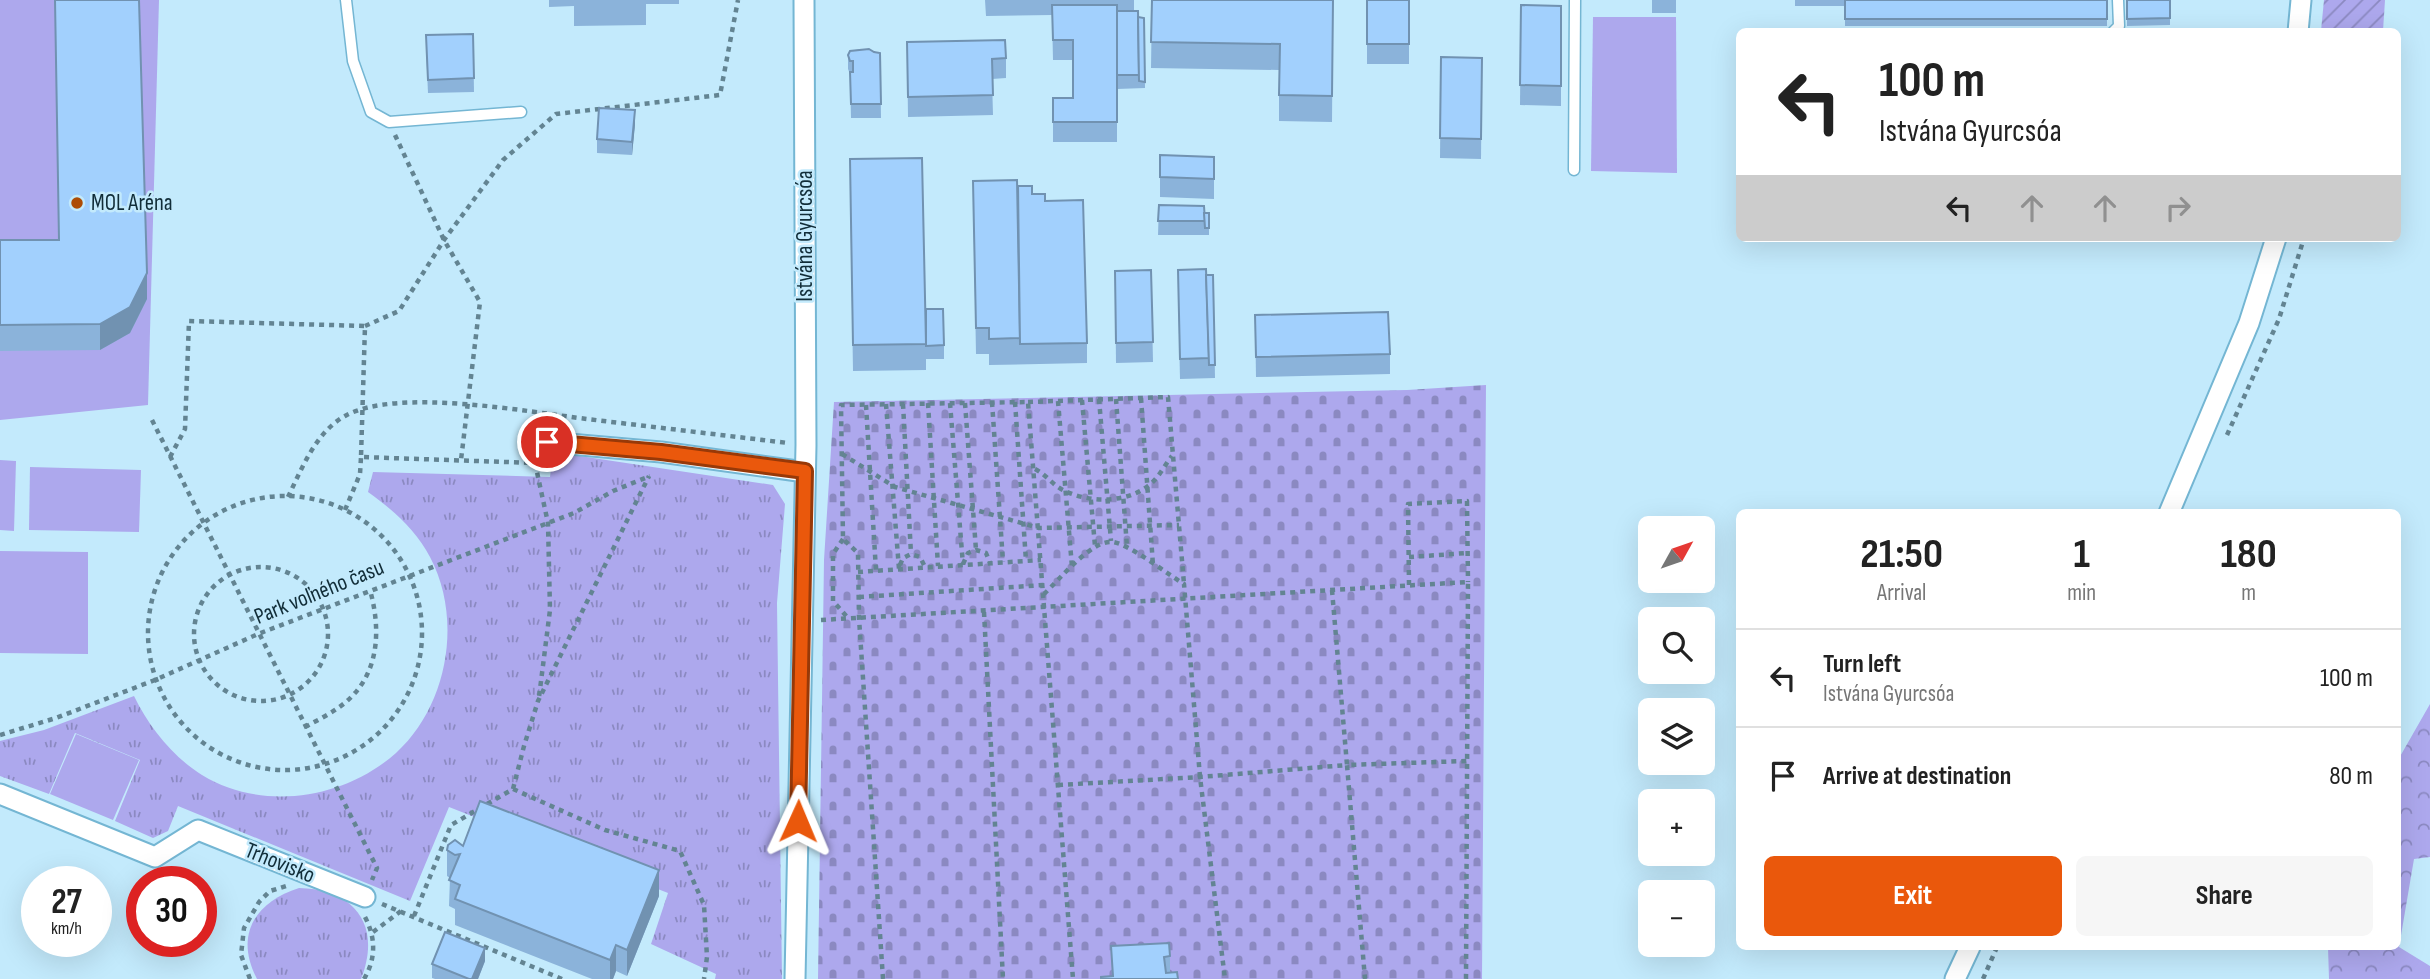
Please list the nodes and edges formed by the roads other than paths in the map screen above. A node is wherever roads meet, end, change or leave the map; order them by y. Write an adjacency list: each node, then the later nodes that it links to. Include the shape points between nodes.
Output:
1 (346, 0): 8 (lane, via 353,61 371,112 389,122)
2 (804, 0): 12 (street, Istvána Gyurcsóa)
3 (1576, 0): 9 (lane)
4 (2118, 0): 6 (lane)
5 (2301, 0): 7 (street)
6 (2117, 28)
7 (2298, 28)
8 (521, 111)
9 (1574, 170)
10 (2275, 242): 13 (street, via 2249,323)
11 (547, 442): 12 (street)
12 (805, 471): 17 (street, Istvána Gyurcsóa)
13 (2171, 509)
14 (0, 794): 15 (street, Trhovisko, via 155,857 198,830)
15 (365, 897)
16 (1969, 950): 18 (street)
17 (795, 979)
18 (1955, 979)

